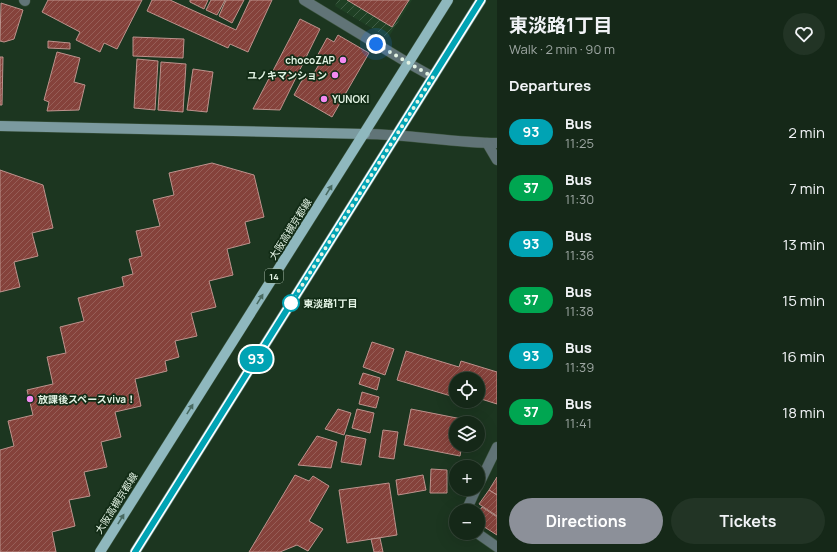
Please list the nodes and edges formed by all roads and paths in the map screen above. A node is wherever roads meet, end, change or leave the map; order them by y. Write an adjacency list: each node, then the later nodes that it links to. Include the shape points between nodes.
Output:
1 (304, 0): 4 (street)
2 (448, 0): 4 (main road, 大阪高槻京都線 / 14)
3 (481, 0): 5 (main road)
4 (408, 63): 5 (street); 7 (main road, 大阪高槻京都線 / 14)
5 (433, 77): 8 (main road)
6 (0, 126): 7 (street)
7 (365, 134): 8 (street); 15 (main road, 大阪高槻京都線 / 14, one-way to 7)
8 (397, 134): 9 (street, via 447,141); 16 (main road)
9 (492, 143): 10 (street)
10 (497, 160)
11 (497, 447): 12 (street)
12 (485, 472)
13 (485, 539): 14 (street)
14 (497, 547)
15 (100, 552)
16 (135, 552)

